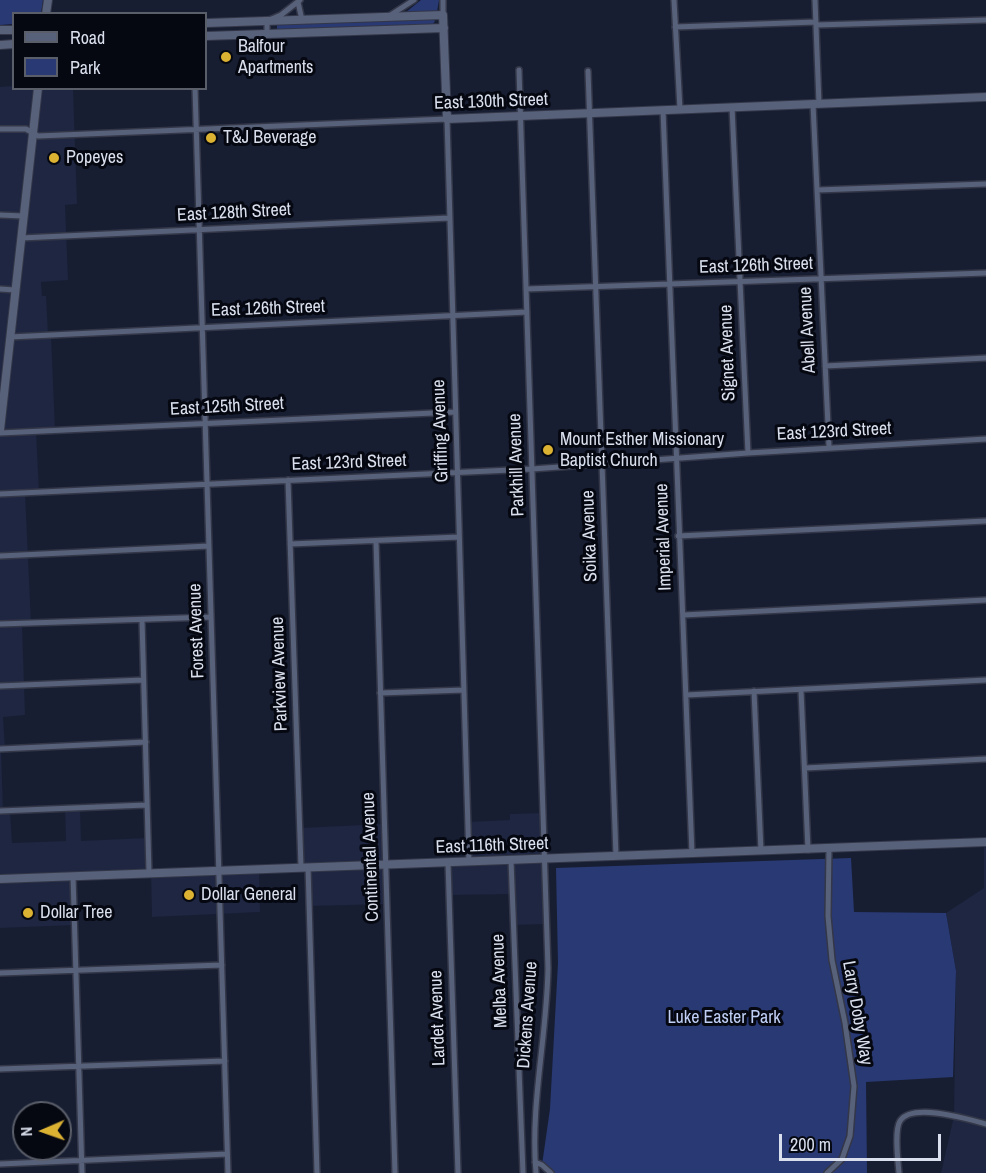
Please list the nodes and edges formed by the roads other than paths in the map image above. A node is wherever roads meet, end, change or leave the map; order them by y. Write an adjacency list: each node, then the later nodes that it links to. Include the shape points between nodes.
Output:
1 (414, 0): 7 (street)
2 (443, 0): 6 (street, Griffing Avenue)
3 (674, 0): 13 (street)
4 (815, 0): 12 (street, Abell Avenue)
5 (299, 1): 8 (street); 10 (street)
6 (443, 15): 7 (street); 14 (street, Griffing Avenue)
7 (387, 17): 8 (street)
8 (303, 20): 10 (street)
9 (986, 20): 12 (street)
10 (267, 21): 11 (street); 15 (street)
11 (207, 23)
12 (816, 24): 13 (street); 22 (street, Abell Avenue)
13 (675, 27): 25 (street)
14 (444, 28): 15 (street); 28 (street, Griffing Avenue)
15 (267, 34): 16 (street)
16 (207, 36)
17 (519, 70): 27 (street, Parkhill Avenue)
18 (588, 71): 26 (street, Soika Avenue)
19 (38, 90): 31 (street)
20 (195, 90): 30 (street, Forest Avenue)
21 (986, 97): 22 (street, East 130th Street)
22 (816, 104): 23 (street, East 130th Street); 33 (street, Abell Avenue)
23 (732, 107): 25 (street, East 130th Street); 41 (street, Signet Avenue)
24 (663, 110): 25 (street, East 130th Street); 26 (street, East 130th Street); 42 (street, Imperial Avenue)
25 (680, 110)
26 (590, 113): 27 (street, East 130th Street); 43 (street, Soika Avenue)
27 (521, 116): 28 (street, East 130th Street); 45 (street, Parkhill Avenue)
28 (447, 119): 30 (street, East 130th Street); 36 (street, Griffing Avenue)
29 (0, 129): 31 (street, East 130th Street, via 26,129)
30 (196, 129): 31 (street, East 130th Street); 37 (street, Forest Avenue)
31 (33, 134): 35 (street)
32 (986, 184): 33 (street)
33 (817, 190): 40 (street, Abell Avenue)
34 (0, 215): 35 (street)
35 (23, 216): 38 (street)
36 (449, 218): 37 (street, East 128th Street); 48 (street, Griffing Avenue)
37 (200, 230): 38 (street, East 128th Street); 49 (street, Forest Avenue)
38 (21, 237): 46 (street)
39 (986, 273): 40 (street, East 126th Street)
40 (820, 279): 41 (street, East 126th Street); 52 (street, Abell Avenue)
41 (740, 282): 42 (street, East 126th Street); 59 (street, Signet Avenue)
42 (668, 285): 43 (street, East 126th Street); 60 (street, Imperial Avenue)
43 (596, 286): 45 (street, East 126th Street); 61 (street, Soika Avenue)
44 (0, 289): 46 (street)
45 (526, 289): 47 (street, Parkhill Avenue)
46 (15, 290): 50 (street)
47 (527, 312): 48 (street, East 126th Street); 62 (street, Parkhill Avenue)
48 (452, 316): 49 (street, East 126th Street); 54 (street, Griffing Avenue)
49 (203, 327): 50 (street, East 126th Street); 55 (street, Forest Avenue)
50 (9, 337): 53 (street)
51 (986, 358): 52 (street)
52 (825, 366): 58 (street, Abell Avenue)
53 (1, 410): 56 (street)
54 (455, 412): 55 (street, East 125th Street); 63 (street, Griffing Avenue)
55 (205, 422): 56 (street, East 125th Street); 65 (street, Forest Avenue)
56 (0, 432)
57 (986, 439): 58 (street, East 123rd Street)
58 (829, 447): 59 (street, East 123rd Street)
59 (748, 453): 60 (street, East 123rd Street)
60 (676, 458): 61 (street, East 123rd Street); 68 (street, Imperial Avenue)
61 (602, 463): 62 (street, East 123rd Street); 98 (street, Soika Avenue)
62 (532, 469): 63 (street, East 123rd Street); 99 (street, Parkhill Avenue)
63 (457, 473): 64 (street, East 123rd Street); 69 (street, Griffing Avenue)
64 (288, 480): 65 (street, East 123rd Street); 71 (street, Parkview Avenue)
65 (207, 485): 66 (street, East 123rd Street); 72 (street, Forest Avenue)
66 (0, 494)
67 (986, 520): 68 (street)
68 (678, 536): 75 (street, Imperial Avenue)
69 (459, 537): 70 (street); 82 (street, Griffing Avenue)
70 (375, 541): 71 (street); 85 (street, Continental Avenue)
71 (290, 544): 104 (street, Parkview Avenue)
72 (209, 546): 73 (street); 76 (street, Forest Avenue)
73 (0, 556)
74 (986, 600): 75 (street)
75 (683, 615): 86 (street, Imperial Avenue)
76 (211, 617): 77 (street); 105 (street, Forest Avenue)
77 (142, 620): 78 (street); 79 (street)
78 (0, 624)
79 (143, 680): 81 (street); 87 (street)
80 (986, 680): 83 (street)
81 (0, 686)
82 (464, 690): 85 (street); 102 (street, Griffing Avenue)
83 (801, 690): 84 (street); 90 (street)
84 (754, 691): 86 (street); 96 (street)
85 (380, 693): 103 (street, Continental Avenue)
86 (686, 696): 97 (street, Imperial Avenue)
87 (146, 742): 88 (street); 91 (street)
88 (0, 749)
89 (986, 759): 90 (street)
90 (805, 768): 95 (street)
91 (146, 805): 92 (street); 106 (street)
92 (0, 811)
93 (986, 842): 94 (street, East 116th Street)
94 (829, 849): 95 (street, East 116th Street); 128 (street, Larry Doby Way, via 832,960 854,1086 848,1143 842,1159)
95 (808, 850): 96 (street, East 116th Street)
96 (761, 851): 97 (street, East 116th Street)
97 (692, 854): 98 (street, East 116th Street)
98 (616, 856): 99 (street, East 116th Street)
99 (543, 859): 100 (street, East 116th Street); 118 (street, Dickens Avenue, via 548,995 535,1106)
100 (511, 860): 102 (street, East 116th Street); 125 (street, Melba Avenue)
101 (448, 862): 102 (street, East 116th Street); 103 (street, East 116th Street); 124 (street, Lardet Avenue)
102 (469, 862)
103 (386, 864): 104 (street, East 116th Street); 123 (street, Continental Avenue)
104 (304, 867): 105 (street, East 116th Street); 122 (street, Parkview Avenue)
105 (219, 870): 106 (street, East 116th Street); 109 (street, Forest Avenue)
106 (148, 872): 107 (street, East 116th Street)
107 (73, 876): 108 (street, East 116th Street); 110 (street)
108 (0, 879)
109 (222, 965): 110 (street); 112 (street, Forest Avenue)
110 (76, 970): 111 (street); 113 (street)
111 (0, 973)
112 (225, 1060): 113 (street); 116 (street, Forest Avenue)
113 (79, 1066): 114 (street); 117 (street)
114 (0, 1069)
115 (986, 1124): 129 (street, via 946,1114 908,1115 899,1122 897,1130)
116 (227, 1154): 117 (street); 121 (street, Forest Avenue)
117 (82, 1160): 119 (street); 120 (street)
118 (535, 1162): 126 (street, Dickens Avenue); 127 (street)
119 (0, 1164)
120 (82, 1173)
121 (228, 1173)
122 (317, 1173)
123 (395, 1173)
124 (458, 1173)
125 (523, 1173)
126 (536, 1173)
127 (551, 1173)
128 (827, 1173)
129 (899, 1173)

